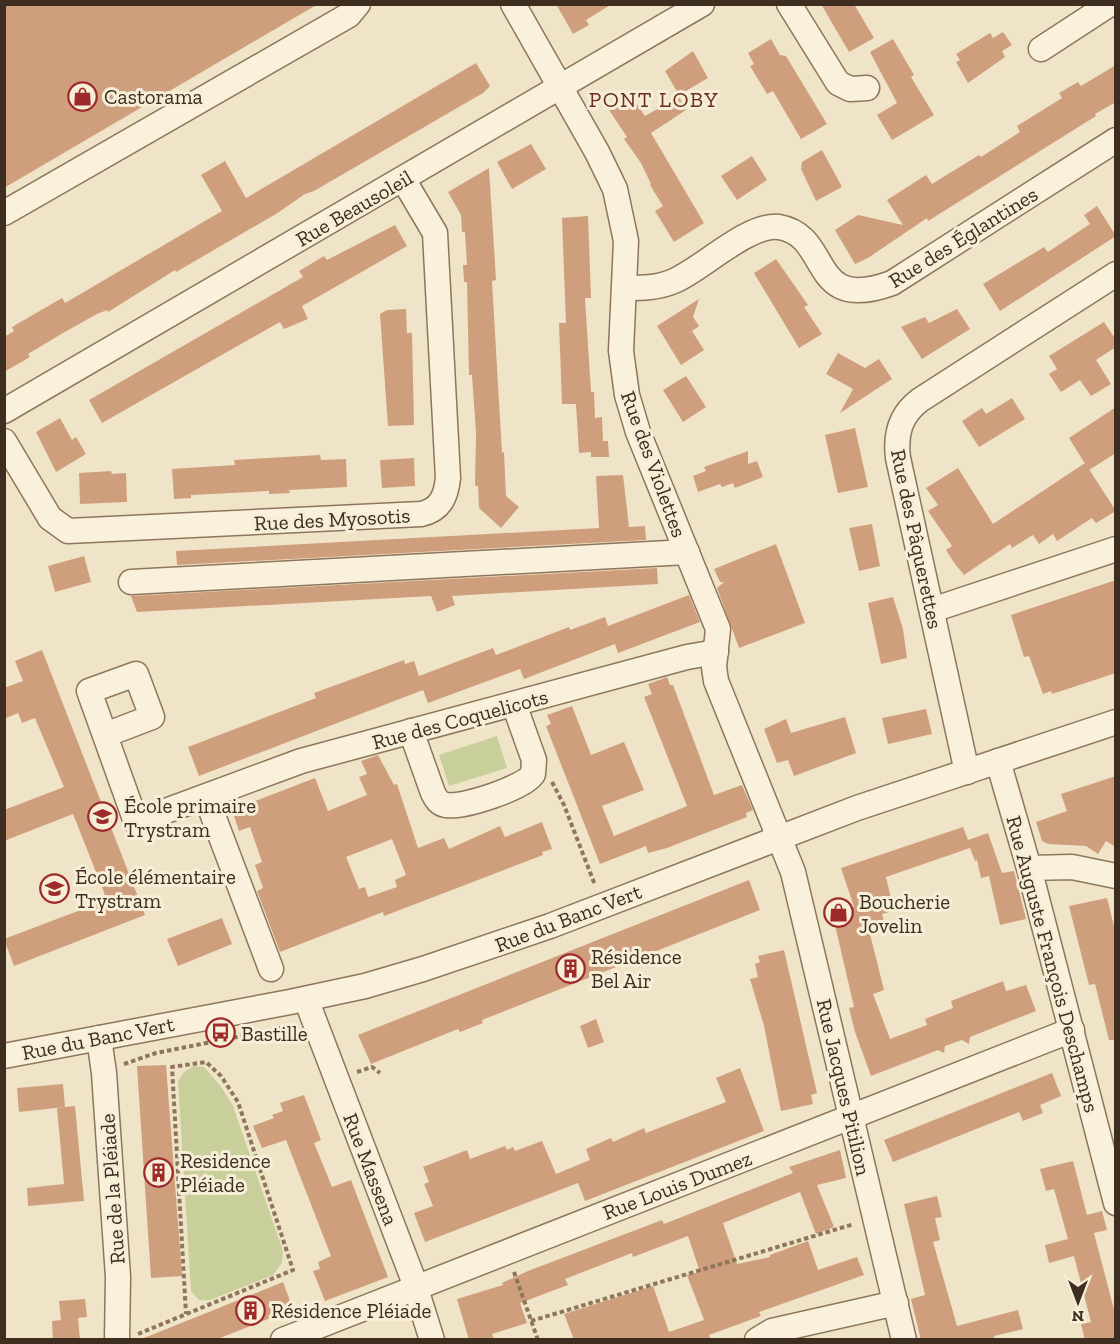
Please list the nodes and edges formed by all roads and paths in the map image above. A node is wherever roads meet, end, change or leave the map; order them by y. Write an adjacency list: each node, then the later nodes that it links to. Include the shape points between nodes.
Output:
1 (358, 4): 11 (street, via 349,15)
2 (513, 4): 7 (street, Rue des Violettes)
3 (702, 4): 7 (street, Rue Beausoleil)
4 (789, 4): 8 (street, via 838,83 849,89)
5 (1110, 4): 6 (street)
6 (1041, 49)
7 (560, 87): 10 (street, Rue Beausoleil); 13 (street, Rue des Violettes, via 605,167 619,201 625,234)
8 (867, 88)
9 (1116, 140): 13 (street, Rue des Églantines, via 880,288 854,291 838,285 825,274 800,236 773,227 756,231 674,281)
10 (403, 179): 14 (street, Rue Beausoleil); 15 (street, Rue des Myosotis, via 436,236 448,478 445,495 433,510 421,514 68,531 50,518)
11 (4, 213)
12 (1116, 274): 19 (street, Rue des Pâquerettes, via 920,400 906,414 897,434 898,458)
13 (625, 288): 17 (street, Rue des Violettes, via 621,351 627,395)
14 (4, 411)
15 (4, 441)
16 (1116, 549): 19 (street)
17 (687, 552): 18 (street); 20 (street, Rue des Violettes, via 718,630)
18 (131, 582)
19 (932, 610): 27 (street, Rue des Pâquerettes)
20 (716, 652): 21 (street, Rue des Coquelicots); 29 (street, Rue des Violettes, via 714,667 719,689)
21 (514, 704): 23 (street, Rue des Coquelicots); 26 (street)
22 (1116, 722): 25 (street, Rue du Banc Vert)
23 (411, 731): 26 (street, via 433,794 442,804 465,803 518,787); 28 (street, Rue des Coquelicots, via 289,765)
24 (105, 735): 28 (street, Rue des Coquelicots, via 136,822)
25 (998, 761): 27 (street, Rue du Banc Vert); 30 (street, Rue Auguste François Deschamps)
26 (534, 770): 32 (path, via 542,772 559,792)
27 (967, 772): 29 (street, Rue du Banc Vert)
28 (206, 796): 33 (street)
29 (779, 836): 32 (street, Rue du Banc Vert); 40 (street, Rue Jacques Pitilion, via 793,872)
30 (1029, 868): 31 (street, via 1072,867); 35 (street, Rue Auguste François Deschamps)
31 (1116, 876)
32 (598, 891): 34 (street, Rue du Banc Vert, via 442,963)
33 (271, 969)
34 (306, 999): 36 (street, Rue du Banc Vert); 44 (street, Rue Massena)
35 (1072, 1030): 40 (street, Rue Louis Dumez); 41 (street, Rue Auguste François Deschamps)
36 (99, 1038): 37 (street, Rue du Banc Vert); 48 (street, Rue de la Pléiade)
37 (4, 1056)
38 (380, 1073): 39 (path, via 372,1067)
39 (351, 1074)
40 (851, 1117): 42 (street, Rue Jacques Pitilion); 43 (street, Rue Louis Dumez)
41 (1116, 1203)
42 (875, 1217): 45 (street, Rue Jacques Pitilion); 47 (path)
43 (507, 1252): 44 (street, Rue Louis Dumez); 47 (path)
44 (416, 1287): 49 (street, Rue Louis Dumez); 50 (street, Rue Massena)
45 (896, 1304): 52 (street, via 772,1331); 53 (street, Rue Jacques Pitilion)
46 (186, 1314): 46 (path, via 293,1270 238,1102 206,1062 172,1067); 48 (path)
47 (531, 1321): 51 (path)
48 (125, 1337)
49 (283, 1340)
50 (432, 1340)
51 (538, 1340)
52 (757, 1340)
53 (904, 1340)

